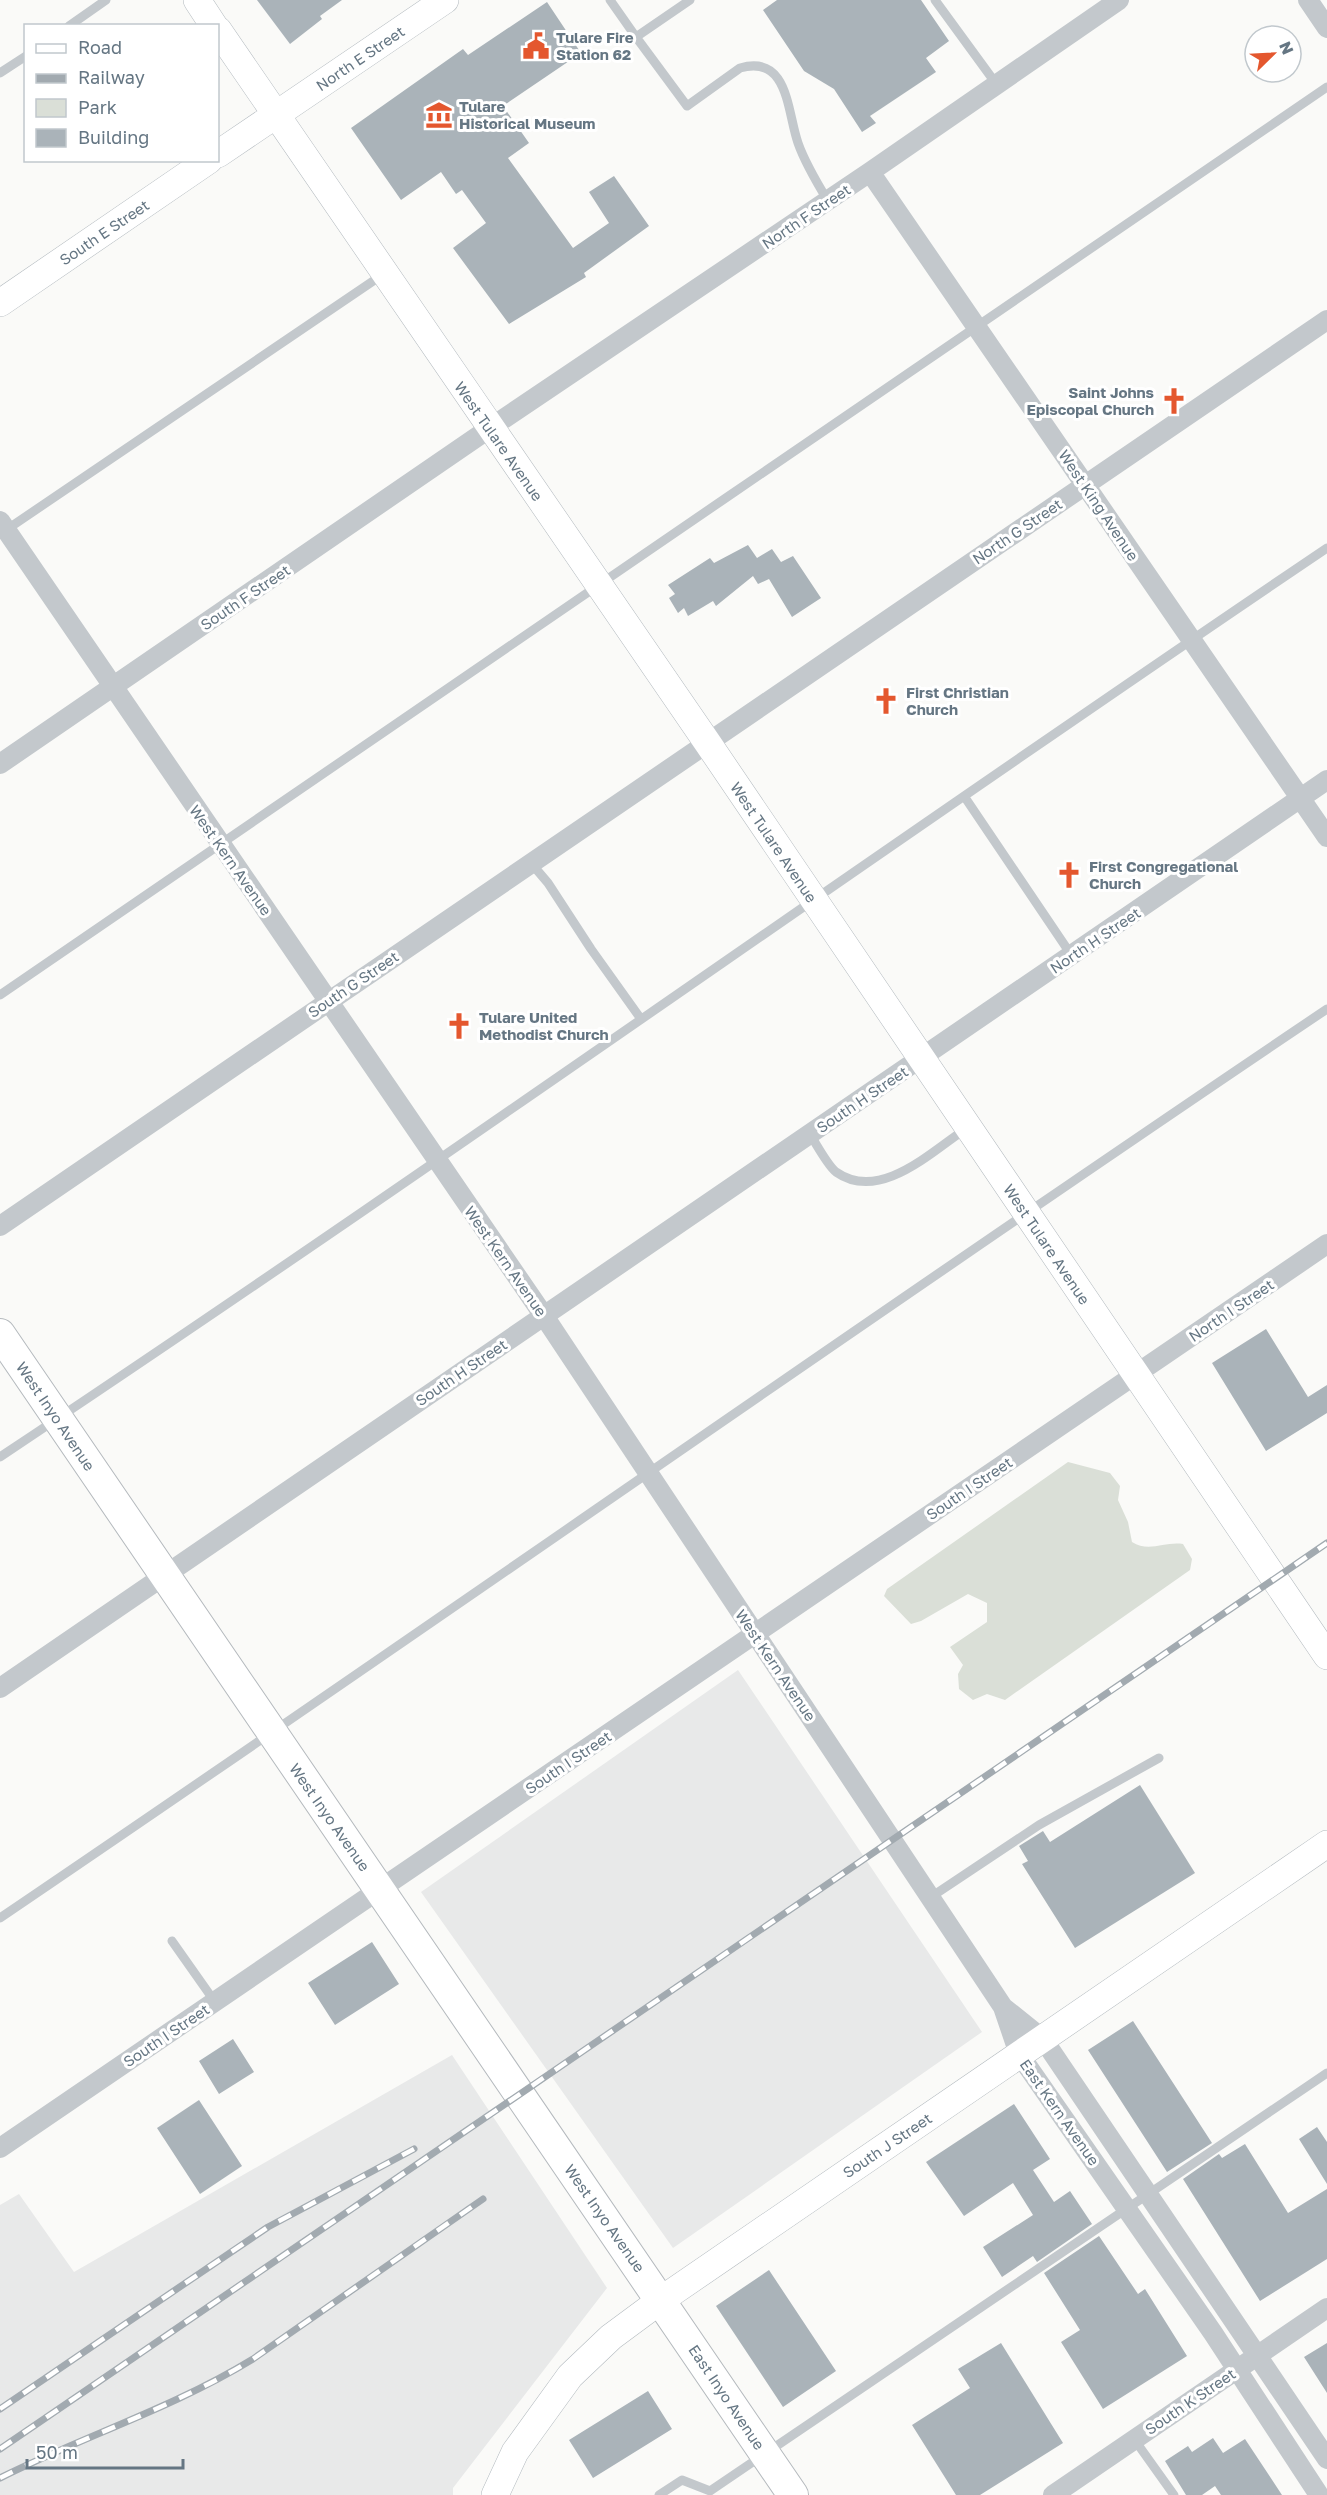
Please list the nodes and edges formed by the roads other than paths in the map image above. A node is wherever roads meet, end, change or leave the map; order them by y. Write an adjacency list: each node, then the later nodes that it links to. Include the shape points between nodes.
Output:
1 (106, 0): 9 (lane)
2 (197, 0): 10 (main road)
3 (445, 0): 18 (main road, North E Street)
4 (610, 0): 13 (lane)
5 (690, 0): 13 (lane)
6 (935, 0): 16 (lane)
7 (1119, 0): 16 (street, North F Street)
8 (1308, 0): 11 (street)
9 (72, 24)
10 (213, 24)
11 (1327, 28)
12 (219, 31): 18 (main road, West Tulare Avenue)
13 (636, 37): 22 (lane, via 687,106 740,68 762,66 771,71 783,86 798,143)
14 (24, 57): 15 (lane)
15 (0, 73)
16 (997, 85): 21 (street, North F Street)
17 (1327, 87): 26 (lane)
18 (276, 115): 19 (main road); 23 (main road, West Tulare Avenue)
19 (219, 153)
20 (206, 162): 24 (main road, South E Street)
21 (870, 172): 22 (street, North F Street); 26 (street, West King Avenue)
22 (828, 201): 27 (street, North F Street)
23 (384, 274): 27 (main road, West Tulare Avenue); 29 (lane)
24 (0, 303)
25 (1327, 320): 28 (street, North G Street)
26 (977, 328): 28 (street, West King Avenue); 31 (lane)
27 (490, 428): 31 (main road, West Tulare Avenue); 33 (street, South F Street)
28 (1085, 485): 32 (street, West King Avenue); 34 (street, North G Street)
29 (2, 528): 33 (street, West Kern Avenue)
30 (1327, 548): 32 (lane)
31 (597, 584): 34 (main road, West Tulare Avenue); 40 (lane)
32 (1191, 640): 37 (lane); 38 (street, West King Avenue)
33 (113, 687): 35 (street, South F Street); 40 (street, West Kern Avenue)
34 (706, 742): 41 (street, South G Street); 42 (main road, West Tulare Avenue)
35 (0, 764)
36 (1327, 780): 38 (street, North H Street)
37 (964, 796): 42 (lane); 43 (lane)
38 (1300, 798): 39 (street, West King Avenue); 43 (street, North H Street)
39 (1327, 837)
40 (219, 843): 44 (lane); 45 (street, West Kern Avenue)
41 (531, 862): 45 (street, South G Street); 47 (lane)
42 (814, 899): 47 (lane); 48 (main road, West Tulare Avenue)
43 (1072, 956): 48 (street, North H Street)
44 (0, 995)
45 (329, 1001): 51 (street, West Kern Avenue); 53 (street, South G Street)
46 (1327, 1009): 52 (lane)
47 (641, 1019): 51 (lane)
48 (922, 1058): 49 (main road, West Tulare Avenue); 50 (street, South H Street)
49 (968, 1127): 50 (lane, via 898,1175 864,1184 836,1172); 52 (main road, West Tulare Avenue)
50 (810, 1134): 55 (street, South H Street)
51 (436, 1161): 55 (street, West Kern Avenue); 58 (lane)
52 (1025, 1212): 57 (main road, West Tulare Avenue); 60 (lane)
53 (0, 1226)
54 (1327, 1244): 57 (street, North I Street)
55 (544, 1316): 60 (street, West Kern Avenue); 61 (street, South H Street)
56 (0, 1334): 58 (main road, West Inyo Avenue)
57 (1135, 1375): 62 (street, South I Street); 63 (main road, West Tulare Avenue)
58 (58, 1419): 59 (lane); 61 (main road, West Inyo Avenue)
59 (0, 1457)
60 (649, 1473): 62 (street, West Kern Avenue); 65 (lane)
61 (165, 1575): 64 (street, South H Street); 65 (main road, West Inyo Avenue)
62 (756, 1634): 68 (street, South I Street); 69 (street, West Kern Avenue)
63 (1325, 1650)
64 (0, 1688)
65 (272, 1734): 68 (main road, West Inyo Avenue); 70 (lane)
66 (1159, 1758): 69 (lane, via 1039,1825)
67 (1327, 1844): 74 (main road, South J Street)
68 (380, 1889): 72 (street, South I Street); 80 (main road, West Inyo Avenue)
69 (931, 1897): 73 (street, West Kern Avenue)
70 (0, 1918)
71 (171, 1941): 72 (lane)
72 (215, 2002): 77 (street, South I Street)
73 (1003, 2007): 74 (street, East Kern Avenue); 75 (street, East Kern Avenue)
74 (1043, 2039): 75 (main road, South J Street); 78 (street, East Kern Avenue)
75 (1019, 2054): 79 (street, East Kern Avenue); 80 (main road, South J Street)
76 (1327, 2073): 78 (lane)
77 (0, 2148)
78 (1148, 2194): 79 (lane); 82 (street, East Kern Avenue)
79 (1126, 2208): 83 (street, East Kern Avenue); 85 (lane)
80 (661, 2300): 85 (main road, East Inyo Avenue); 88 (main road, South J Street, via 611,2337 570,2376 515,2452)
81 (1327, 2308): 82 (street, South K Street)
82 (1257, 2355): 83 (street, South K Street); 86 (street, East Kern Avenue)
83 (1236, 2369): 84 (street, South K Street); 93 (street, East Kern Avenue)
84 (1134, 2439): 91 (street, South K Street); 92 (lane)
85 (766, 2454): 87 (lane); 90 (main road, East Inyo Avenue)
86 (1327, 2459)
87 (710, 2493): 89 (lane, via 682,2480)
88 (495, 2495)
89 (659, 2495)
90 (793, 2495)
91 (1053, 2495)
92 (1174, 2495)
93 (1319, 2495)

